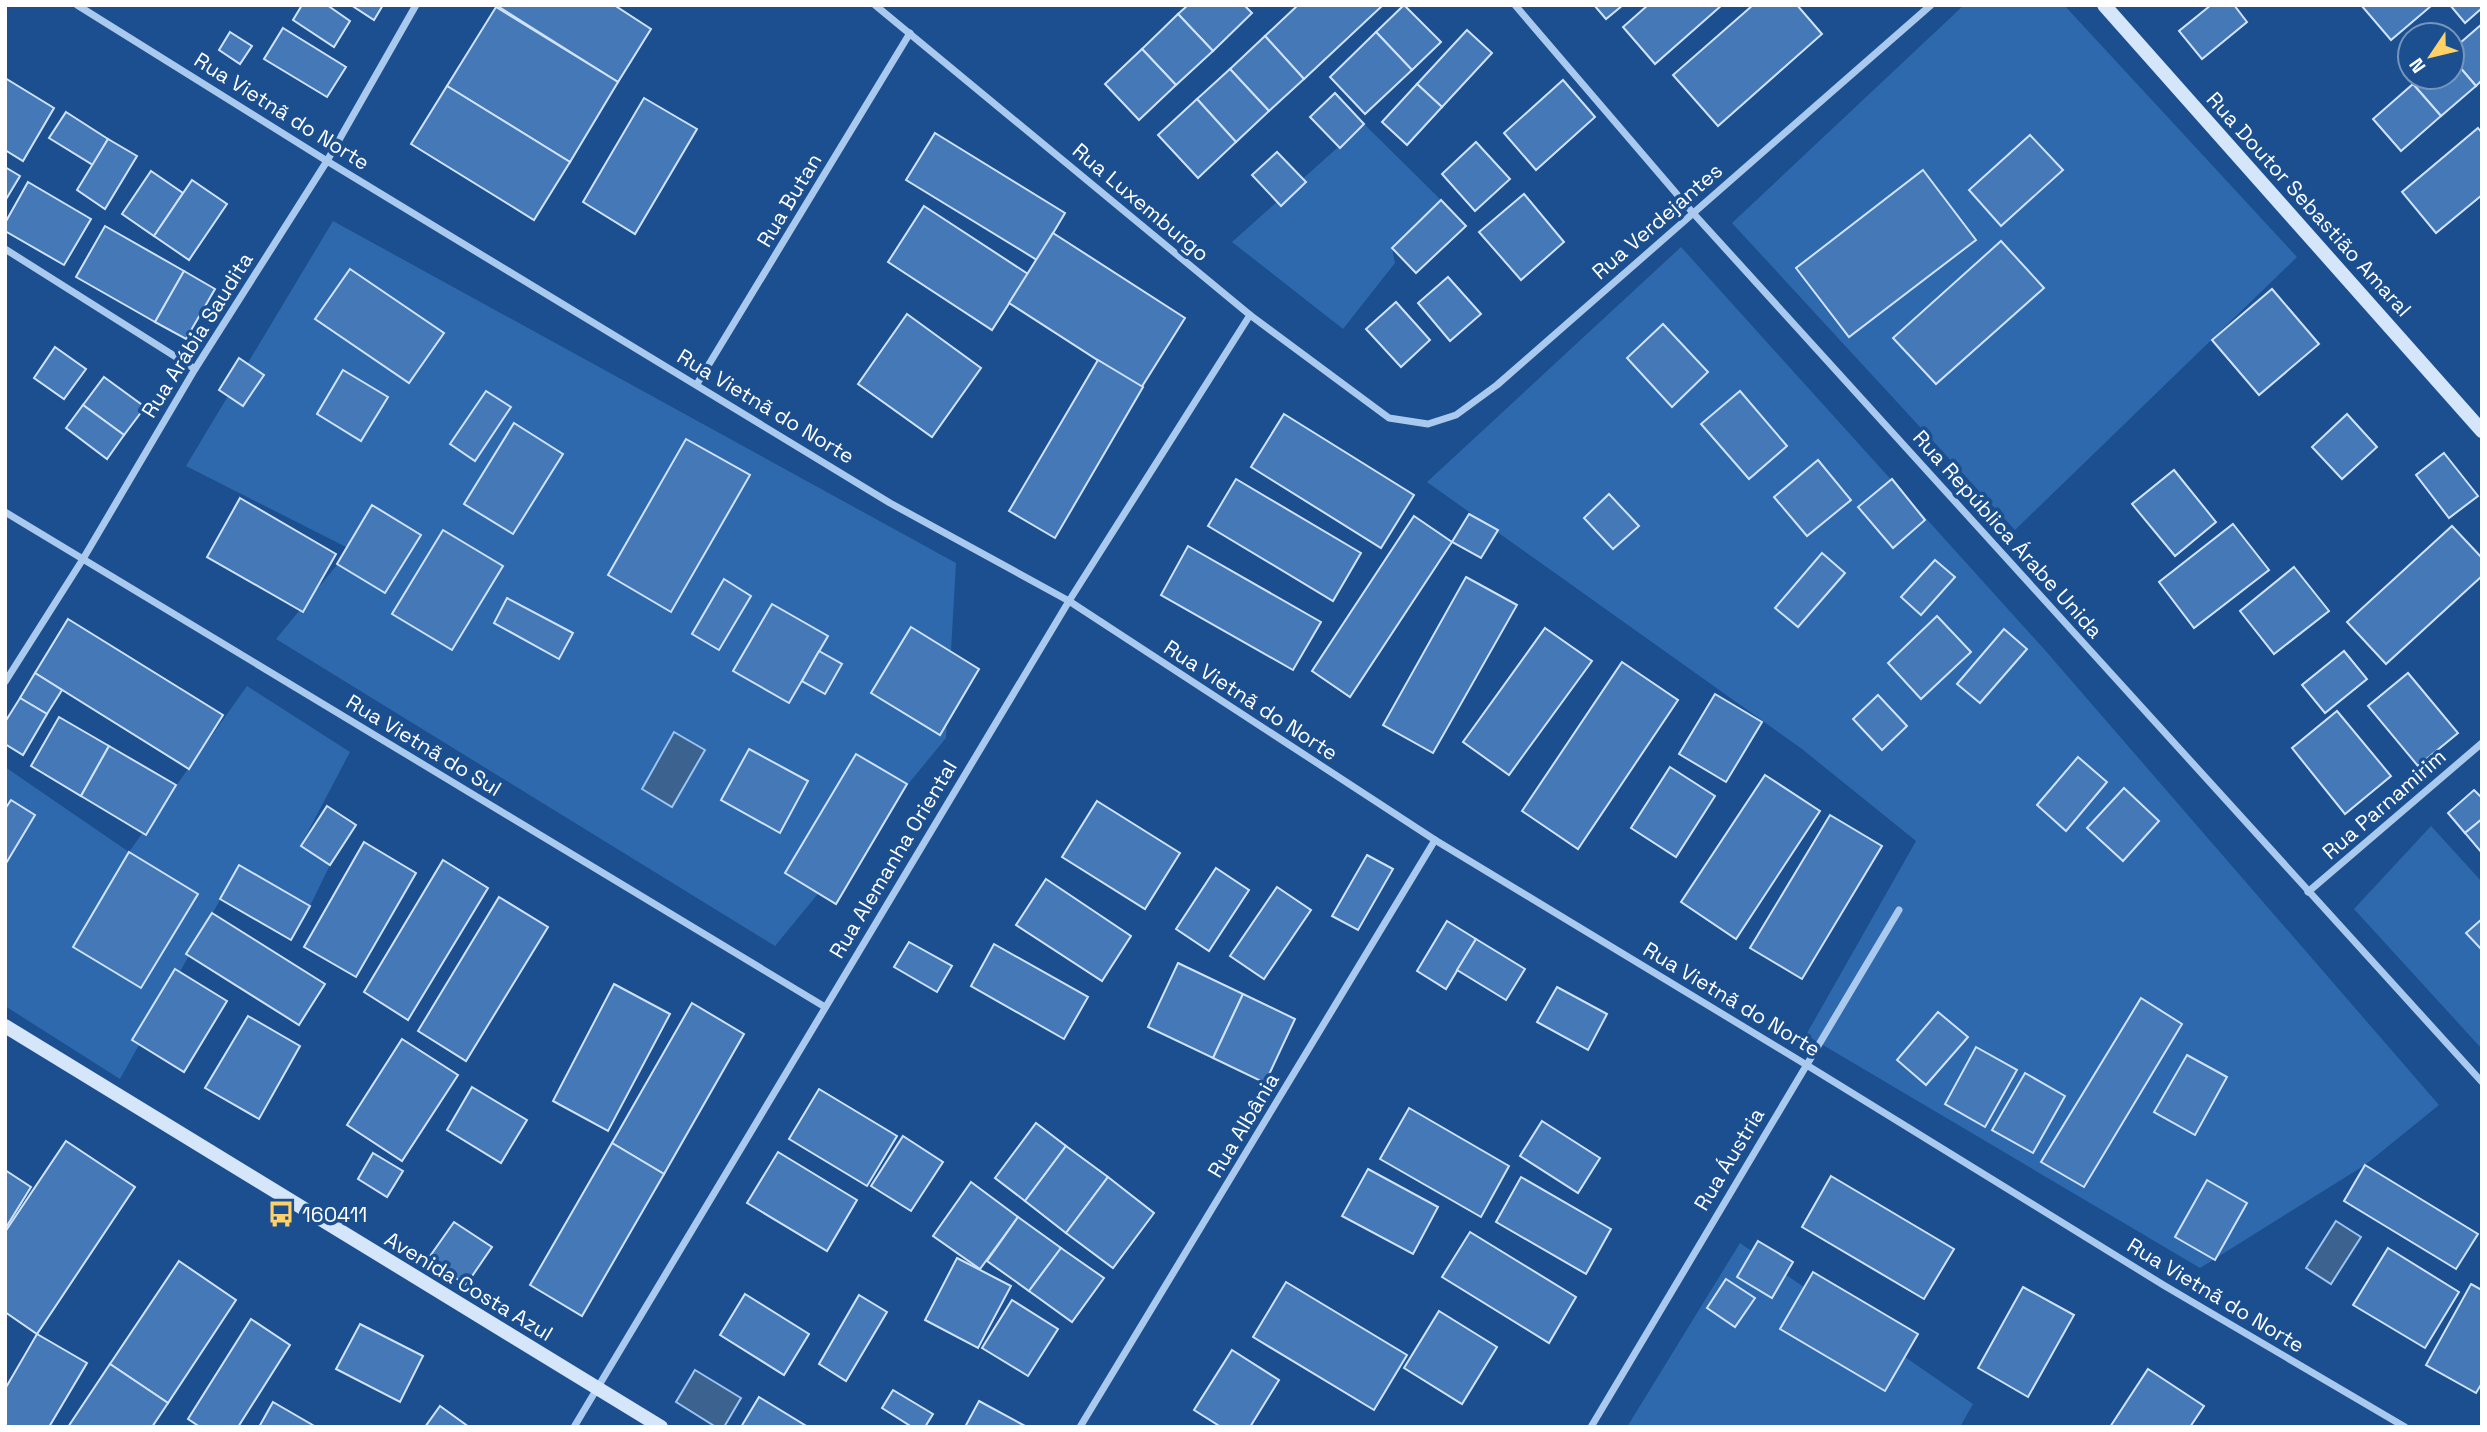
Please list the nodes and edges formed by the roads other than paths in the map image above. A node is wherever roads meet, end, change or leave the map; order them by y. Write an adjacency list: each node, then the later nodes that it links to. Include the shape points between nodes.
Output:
1 (77, 5): 8 (street, Rua Vietnã do Norte)
2 (416, 5): 8 (street, Rua Arábia Saudita)
3 (876, 5): 7 (street, Rua Luxemburgo)
4 (1515, 5): 9 (street, Rua República Árabe Unida)
5 (1931, 5): 9 (street, Rua Verdejantes)
6 (2104, 5): 15 (street, Rua Doutor Sebastião Amaral)
7 (910, 33): 11 (street, Rua Luxemburgo); 13 (street, Rua Butan)
8 (327, 160): 12 (street, Rua Arábia Saudita); 13 (street, Rua Vietnã do Norte)
9 (1693, 213): 14 (street, Rua Verdejantes, via 1497,385 1456,415 1428,424); 22 (street, Rua República Árabe Unida)
10 (5, 249): 12 (street)
11 (1250, 315): 14 (street, Rua Luxemburgo); 18 (street, Rua Alemanha Oriental)
12 (195, 369): 17 (street, Rua Arábia Saudita)
13 (697, 384): 18 (street, Rua Vietnã do Norte, via 890,503)
14 (1389, 418)
15 (2482, 430)
16 (5, 512): 17 (street, Rua Vietnã do Sul)
17 (83, 559): 19 (street, Rua Arábia Saudita); 24 (street, Rua Vietnã do Sul)
18 (1069, 601): 21 (street, Rua Vietnã do Norte); 24 (street, Rua Alemanha Oriental)
19 (5, 682)
20 (2482, 743): 22 (street, Rua Parnamirim)
21 (1435, 840): 26 (street, Rua Vietnã do Norte); 31 (street, Rua Albânia)
22 (2308, 892): 27 (street, Rua República Árabe Unida)
23 (1899, 909): 26 (street, Rua Áustria)
24 (825, 1007): 28 (street, Rua Alemanha Oriental)
25 (5, 1026): 28 (street, Avenida Costa Azul)
26 (1805, 1063): 32 (street, Rua Áustria); 33 (street, Rua Vietnã do Norte, via 2165,1286)
27 (2482, 1082)
28 (598, 1389): 29 (street, Rua Alemanha Oriental); 30 (street, Avenida Costa Azul)
29 (574, 1427)
30 (661, 1427)
31 (1080, 1427)
32 (1591, 1427)
33 (2405, 1427)

